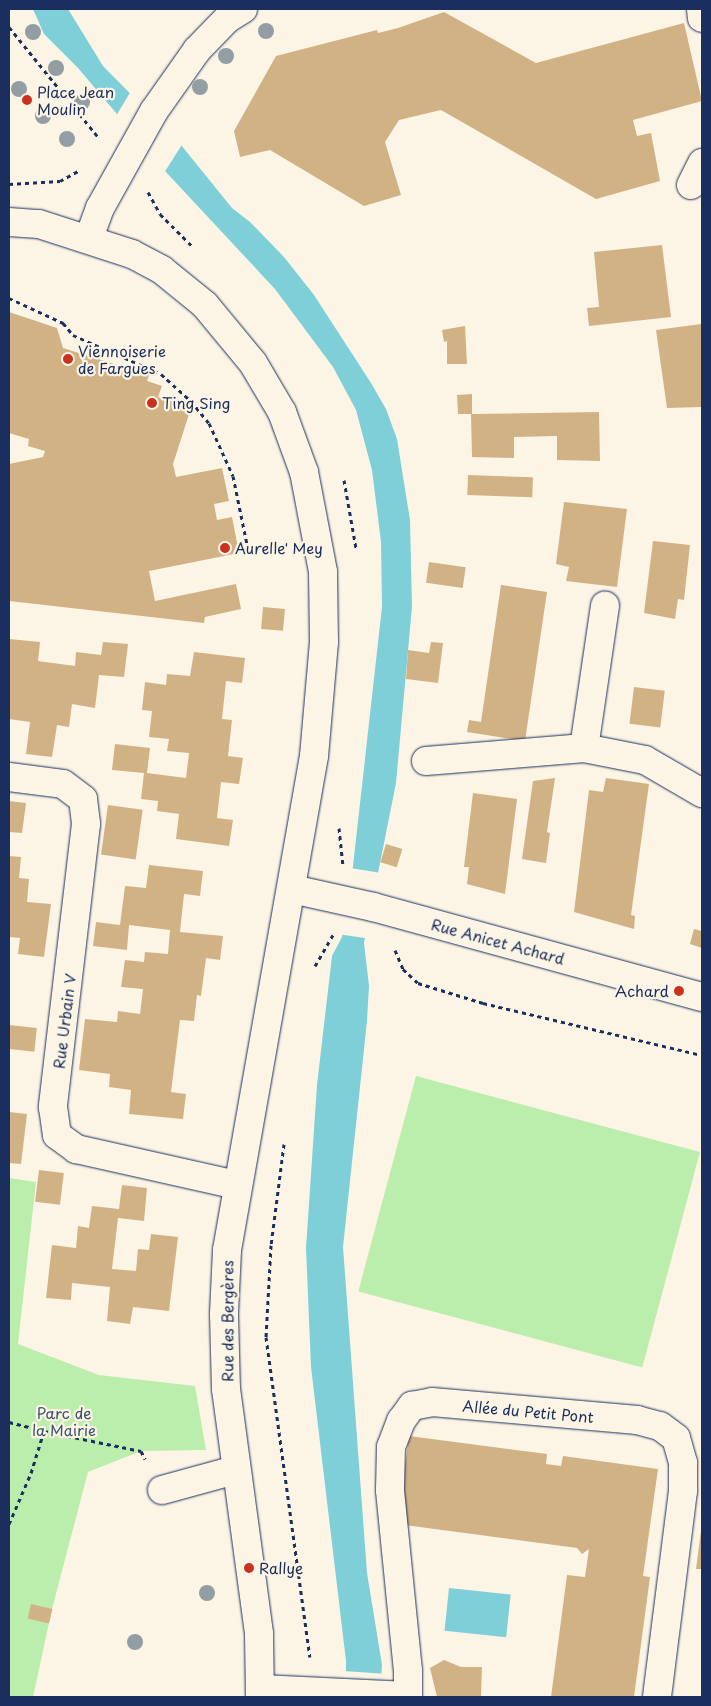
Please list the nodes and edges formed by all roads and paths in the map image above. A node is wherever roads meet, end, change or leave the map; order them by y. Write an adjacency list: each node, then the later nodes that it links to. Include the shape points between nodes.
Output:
1 (243, 9): 7 (street, via 227,19 197,50 154,111 100,208)
2 (701, 9): 3 (street)
3 (702, 18)
4 (83, 168): 5 (path, via 60,181)
5 (9, 184)
6 (9, 222): 7 (street, Rue des Bergères, via 39,224)
7 (89, 238): 15 (street, Rue des Bergères, via 132,254 162,270 206,305 253,363 282,412 304,472 323,572 324,642 314,756)
8 (9, 298): 9 (path, via 63,323 73,335 161,374 191,401 209,423 232,476)
9 (248, 549)
10 (605, 606): 11 (street)
11 (584, 748): 12 (street); 14 (street, via 645,760)
12 (426, 761)
13 (9, 777): 22 (street, Rue Urbain V, via 63,784 83,799 86,824 53,1107 57,1135 76,1149)
14 (702, 793)
15 (292, 889): 19 (street, Rue Anicet Achard, via 344,899); 22 (street, Rue des Bergères)
16 (338, 930): 18 (path, via 316,961)
17 (392, 944): 20 (path, via 403,969 418,983 483,1003)
18 (314, 971)
19 (702, 997)
20 (702, 1056)
21 (285, 1138): 28 (path, via 271,1245 266,1337 310,1660)
22 (237, 1185): 25 (street, Rue des Bergères, via 227,1250 224,1314)
23 (9, 1422): 24 (path)
24 (44, 1431): 26 (path, via 141,1451); 27 (path, via 31,1473)
25 (235, 1470): 26 (street); 29 (street, Rue des Bergères, via 259,1634)
26 (162, 1490)
27 (9, 1524)
28 (310, 1691): 29 (street); 30 (street)
29 (261, 1693)
30 (401, 1696): 31 (street, Allée du Petit Pont, via 408,1671 390,1490 391,1447 401,1421 412,1406 432,1402 637,1420 660,1426 676,1438 683,1463 683,1491)
31 (657, 1697)

